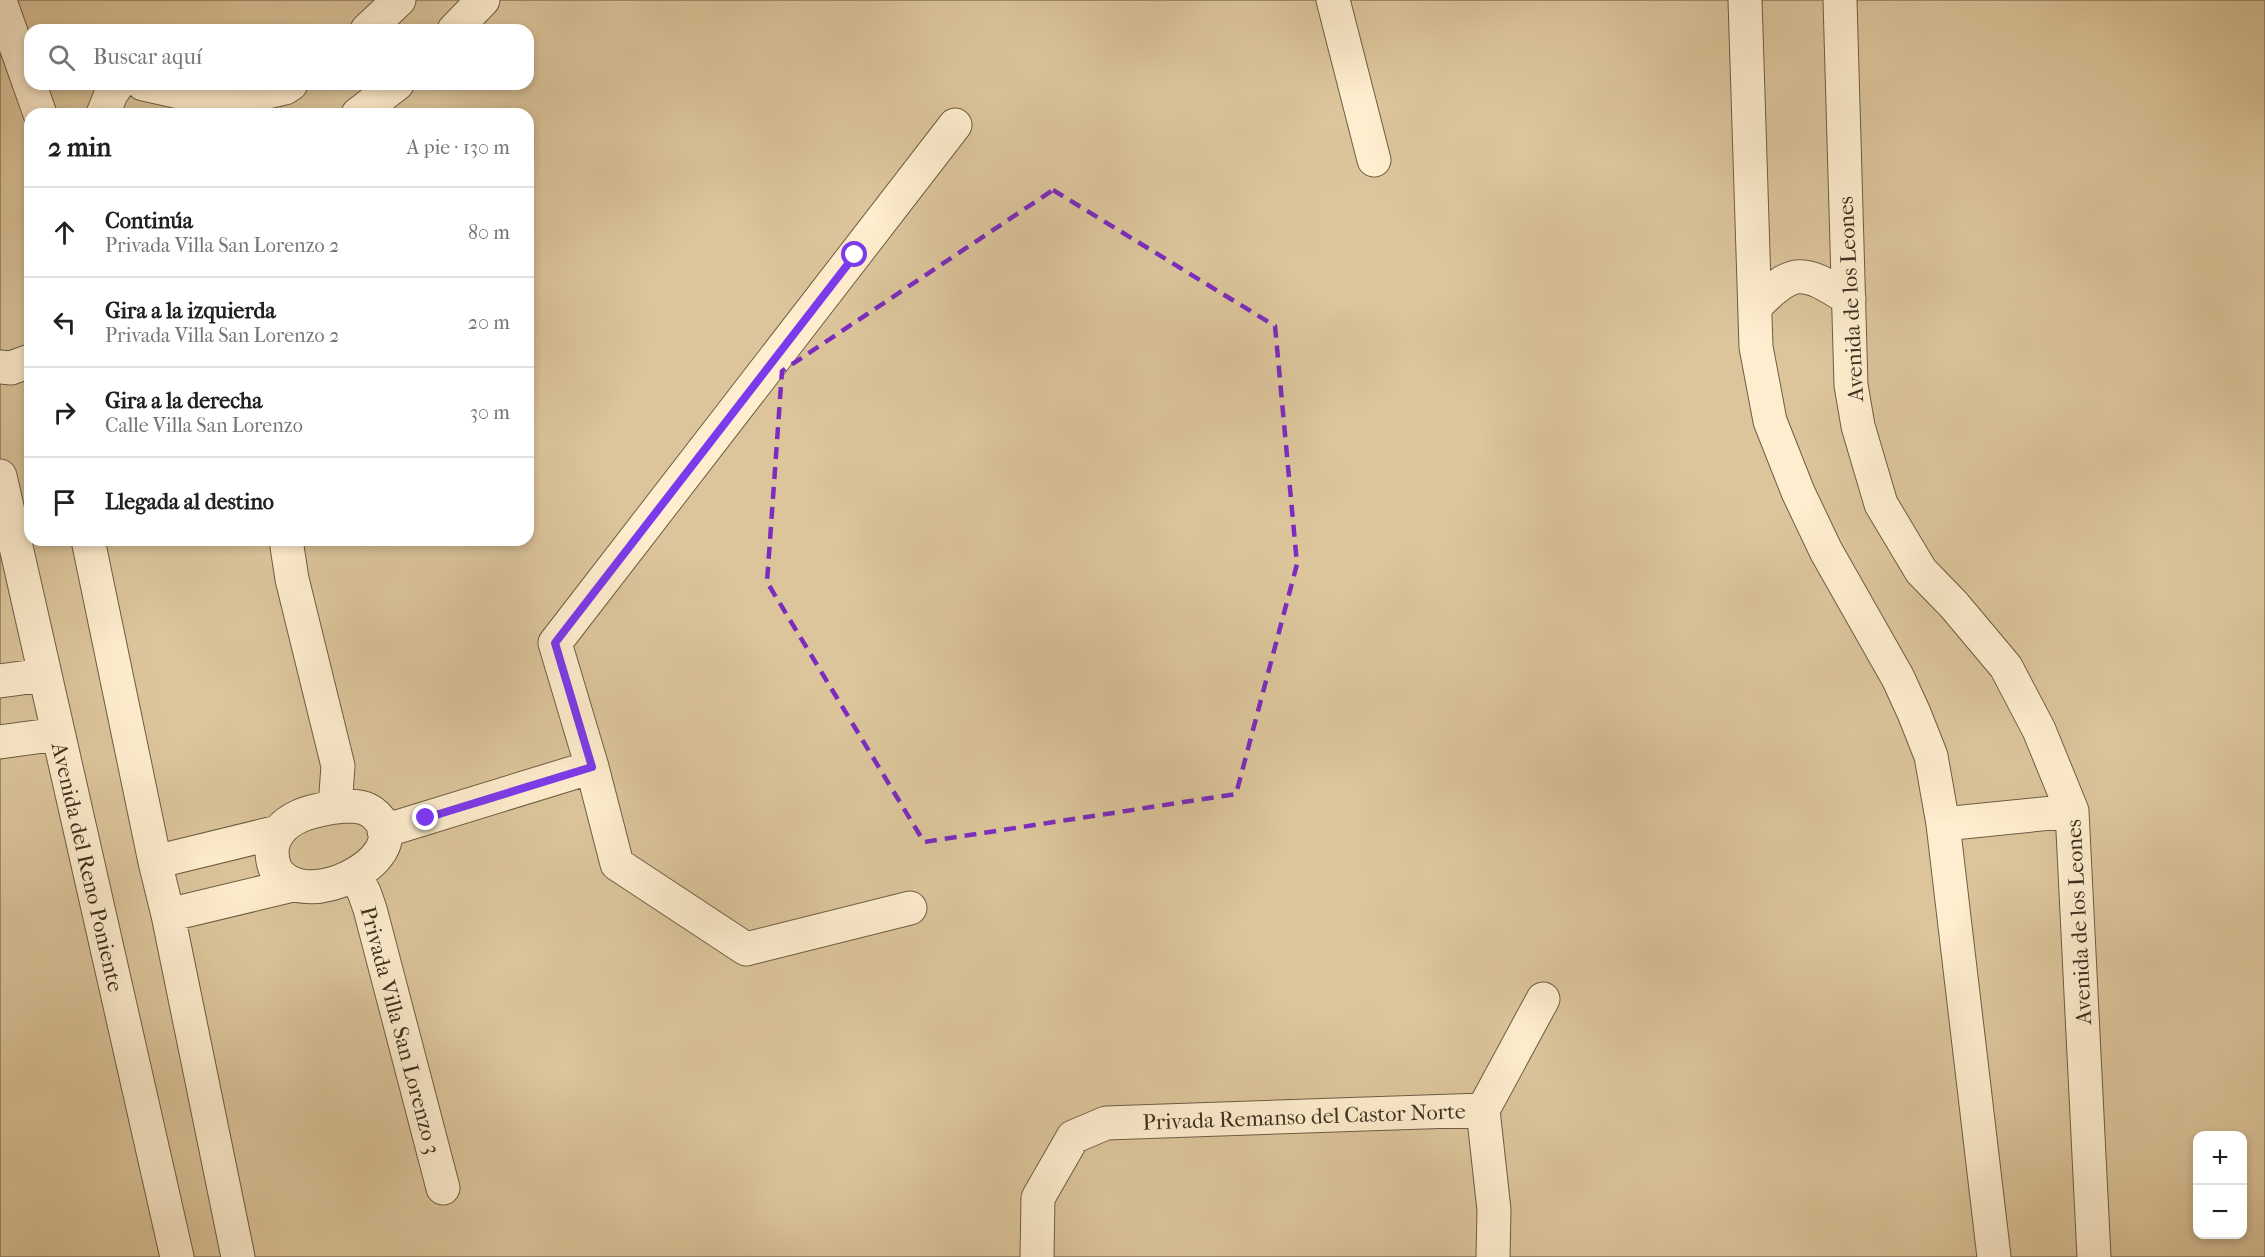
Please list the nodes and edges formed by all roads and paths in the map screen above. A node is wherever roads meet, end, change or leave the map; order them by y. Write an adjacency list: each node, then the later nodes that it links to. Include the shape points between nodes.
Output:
1 (399, 0): 7 (street)
2 (483, 0): 8 (street)
3 (1333, 0): 20 (street)
4 (1745, 0): 22 (street)
5 (1840, 0): 21 (street, Avenida de los Leones)
6 (2, 5): 9 (street); 10 (street)
7 (373, 24)
8 (460, 24)
9 (24, 26)
10 (24, 68)
11 (32, 90): 16 (street)
12 (114, 90): 17 (street)
13 (170, 90): 14 (street, via 223,102)
14 (276, 90)
15 (389, 90): 18 (street)
16 (38, 108)
17 (105, 108)
18 (366, 108)
19 (955, 125): 32 (street, via 555,643)
20 (1374, 160)
21 (1848, 299): 22 (street, via 1820,280 1799,276 1777,284); 34 (street, Avenida de los Leones, via 1851,385 1858,426 1881,504 1921,571 2006,667 2039,730)
22 (1755, 307): 35 (street, via 1756,347 1770,421 1826,551 1914,713 1931,756)
23 (24, 363): 24 (street)
24 (0, 368)
25 (0, 476): 28 (street, Avenida del Reno Poniente)
26 (89, 546): 38 (street)
27 (287, 546): 33 (street, via 338,766)
28 (44, 675): 29 (street); 30 (street, Avenida del Reno Poniente)
29 (0, 681)
30 (58, 734): 31 (street); 46 (street, Avenida del Reno Poniente)
31 (0, 741)
32 (592, 767): 36 (street); 41 (street, via 617,864 746,949)
33 (335, 807): 36 (street, via 363,806 379,818); 37 (street, via 287,822)
34 (2072, 811): 35 (street); 51 (street, Avenida de los Leones)
35 (1943, 824): 50 (street)
36 (384, 831): 39 (street, via 381,850)
37 (278, 832): 38 (street); 40 (street, via 273,843 275,868)
38 (155, 862): 42 (street)
39 (354, 875): 40 (street, via 334,883); 45 (street, Privada Villa San Lorenzo 3, via 370,909)
40 (293, 885): 42 (street)
41 (910, 908)
42 (168, 915): 47 (street)
43 (1543, 999): 44 (street, Privada Remanso del Castor Norte)
44 (1483, 1110): 48 (street, Privada Remanso del Castor Norte, via 1106,1123 1073,1137 1038,1198); 49 (street, via 1494,1210)
45 (443, 1188)
46 (177, 1257)
47 (238, 1257)
48 (1037, 1257)
49 (1493, 1257)
50 (1994, 1257)
51 (2094, 1257)

